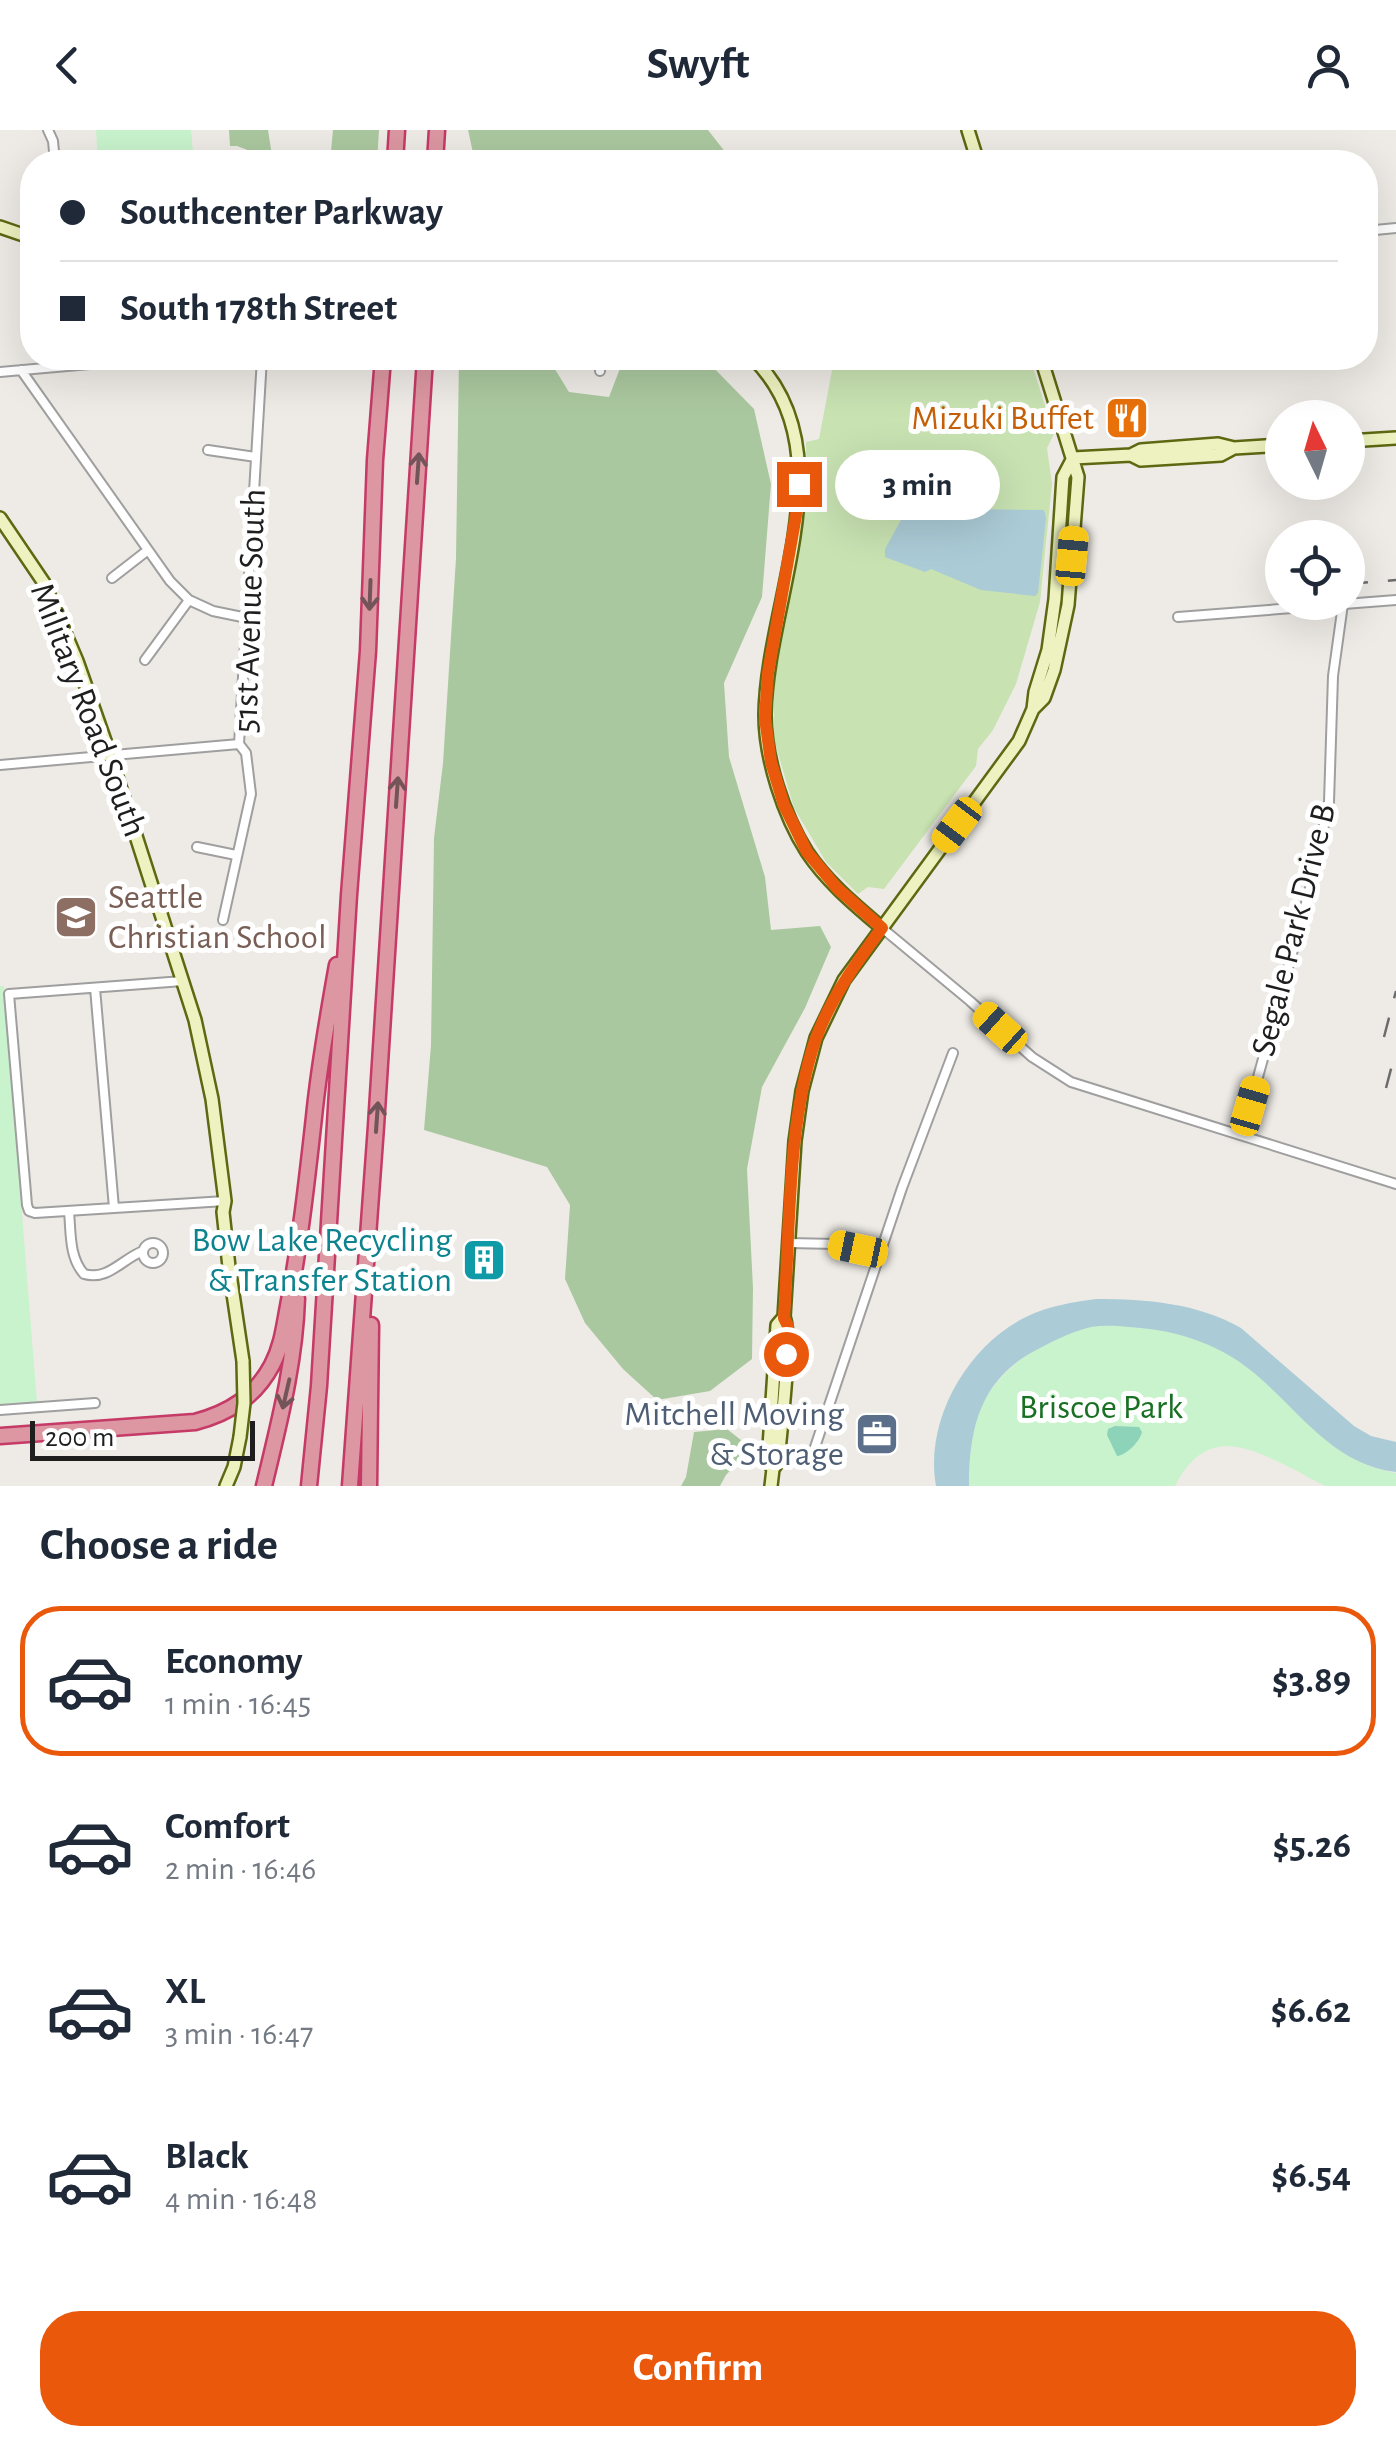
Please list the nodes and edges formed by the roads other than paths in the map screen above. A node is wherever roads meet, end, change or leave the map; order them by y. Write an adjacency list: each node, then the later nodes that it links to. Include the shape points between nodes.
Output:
1 (21, 370): 7 (street); 15 (street)
2 (261, 370): 12 (street, 51st Avenue South)
3 (382, 370): 30 (highway, one-way to 30)
4 (424, 370): 41 (highway, one-way to 4)
5 (762, 370): 32 (main road, via 793,427 799,463 768,673 771,762 807,852)
6 (1045, 370): 13 (main road)
7 (0, 372)
8 (1396, 438): 9 (main road)
9 (1365, 440)
10 (1265, 446): 13 (main road, via 1141,460)
11 (208, 450): 12 (street)
12 (256, 457): 22 (street, 51st Avenue South)
13 (1072, 458): 32 (main road, via 1078,477 1068,605 1044,698)
14 (0, 518): 26 (main road, Military Road South, via 44,583)
15 (148, 550): 16 (street); 17 (street)
16 (112, 578)
17 (189, 600): 22 (street); 24 (street)
18 (1396, 600): 19 (street)
19 (1365, 602)
20 (1265, 610): 21 (street)
21 (1178, 617)
22 (248, 618): 25 (street, 51st Avenue South)
23 (1341, 620): 36 (street, Segale Park Drive B, via 1329,802)
24 (145, 660)
25 (239, 744): 26 (street); 29 (street, 51st Avenue South, via 250,794)
26 (110, 755): 27 (street); 33 (main road, Military Road South)
27 (0, 765)
28 (197, 847): 29 (street)
29 (236, 855): 31 (street, 51st Avenue South)
30 (349, 896): 45 (highway); 52 (highway)
31 (223, 920)
32 (882, 928): 36 (street, via 1070,1082); 42 (main road, via 844,980 816,1038 800,1108)
33 (183, 981): 34 (street); 38 (main road, Military Road South, via 212,1099)
34 (95, 988): 39 (street); 40 (street, via 9,994 28,1210)
35 (953, 1053): 44 (street)
36 (1242, 1135): 37 (street)
37 (1396, 1184)
38 (225, 1201): 39 (street); 50 (main road, Military Road South, bridge, via 244,1403)
39 (114, 1208): 40 (street)
40 (68, 1211): 43 (street, via 75,1262 84,1274 110,1272)
41 (370, 1214): 53 (highway); 54 (highway)
42 (788, 1244): 44 (street, via 836,1244); 49 (main road, via 784,1318 777,1325 773,1366 768,1462)
43 (143, 1251)
44 (879, 1255): 49 (street, via 810,1462)
45 (297, 1262): 48 (highway, via 280,1349 252,1394 232,1408 195,1422); 51 (highway, one-way to 51, via 295,1342)
46 (95, 1403): 47 (street)
47 (0, 1410)
48 (0, 1436)
49 (776, 1465): 55 (main road)
50 (226, 1486)
51 (264, 1486)
52 (309, 1486)
53 (350, 1486)
54 (370, 1486)
55 (771, 1486)

